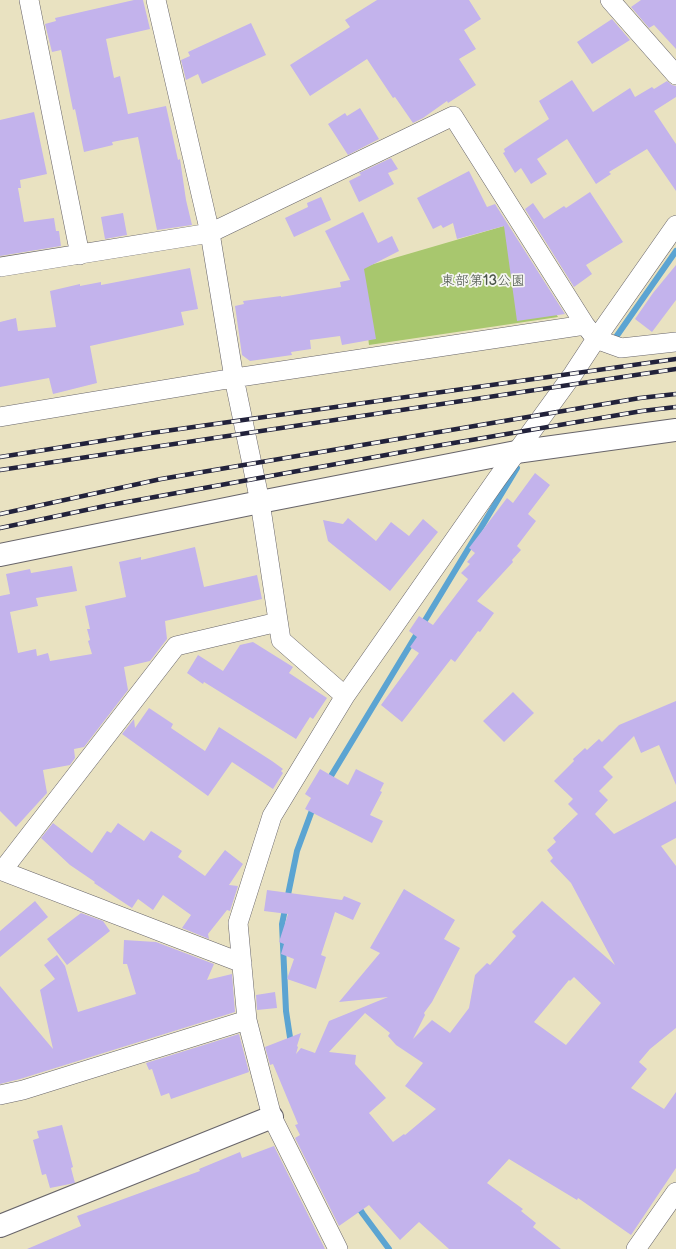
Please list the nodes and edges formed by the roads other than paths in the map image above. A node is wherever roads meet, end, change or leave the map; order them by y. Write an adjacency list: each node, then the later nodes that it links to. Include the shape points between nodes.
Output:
1 (28, 0): 7 (street)
2 (156, 0): 6 (street)
3 (610, 0): 4 (street)
4 (676, 75)
5 (676, 225): 9 (street)
6 (210, 233): 7 (street); 9 (street, via 453,116); 11 (street)
7 (80, 255): 8 (street)
8 (0, 267)
9 (590, 332): 10 (street, via 621,348); 11 (street); 14 (street, via 573,374)
10 (676, 342)
11 (234, 378): 12 (street); 15 (street)
12 (0, 417)
13 (676, 430): 14 (street)
14 (516, 452): 15 (street); 18 (street)
15 (260, 502): 16 (street); 17 (street)
16 (0, 555)
17 (278, 622): 18 (street, via 281,640); 19 (street, via 176,646)
18 (345, 696): 20 (street, via 272,816 238,923)
19 (1, 870): 20 (street)
20 (242, 963): 21 (street)
21 (247, 1020): 22 (street); 23 (street)
22 (0, 1095)
23 (272, 1117): 25 (street); 26 (street)
24 (676, 1192): 27 (street)
25 (0, 1226)
26 (338, 1249)
27 (636, 1249)

